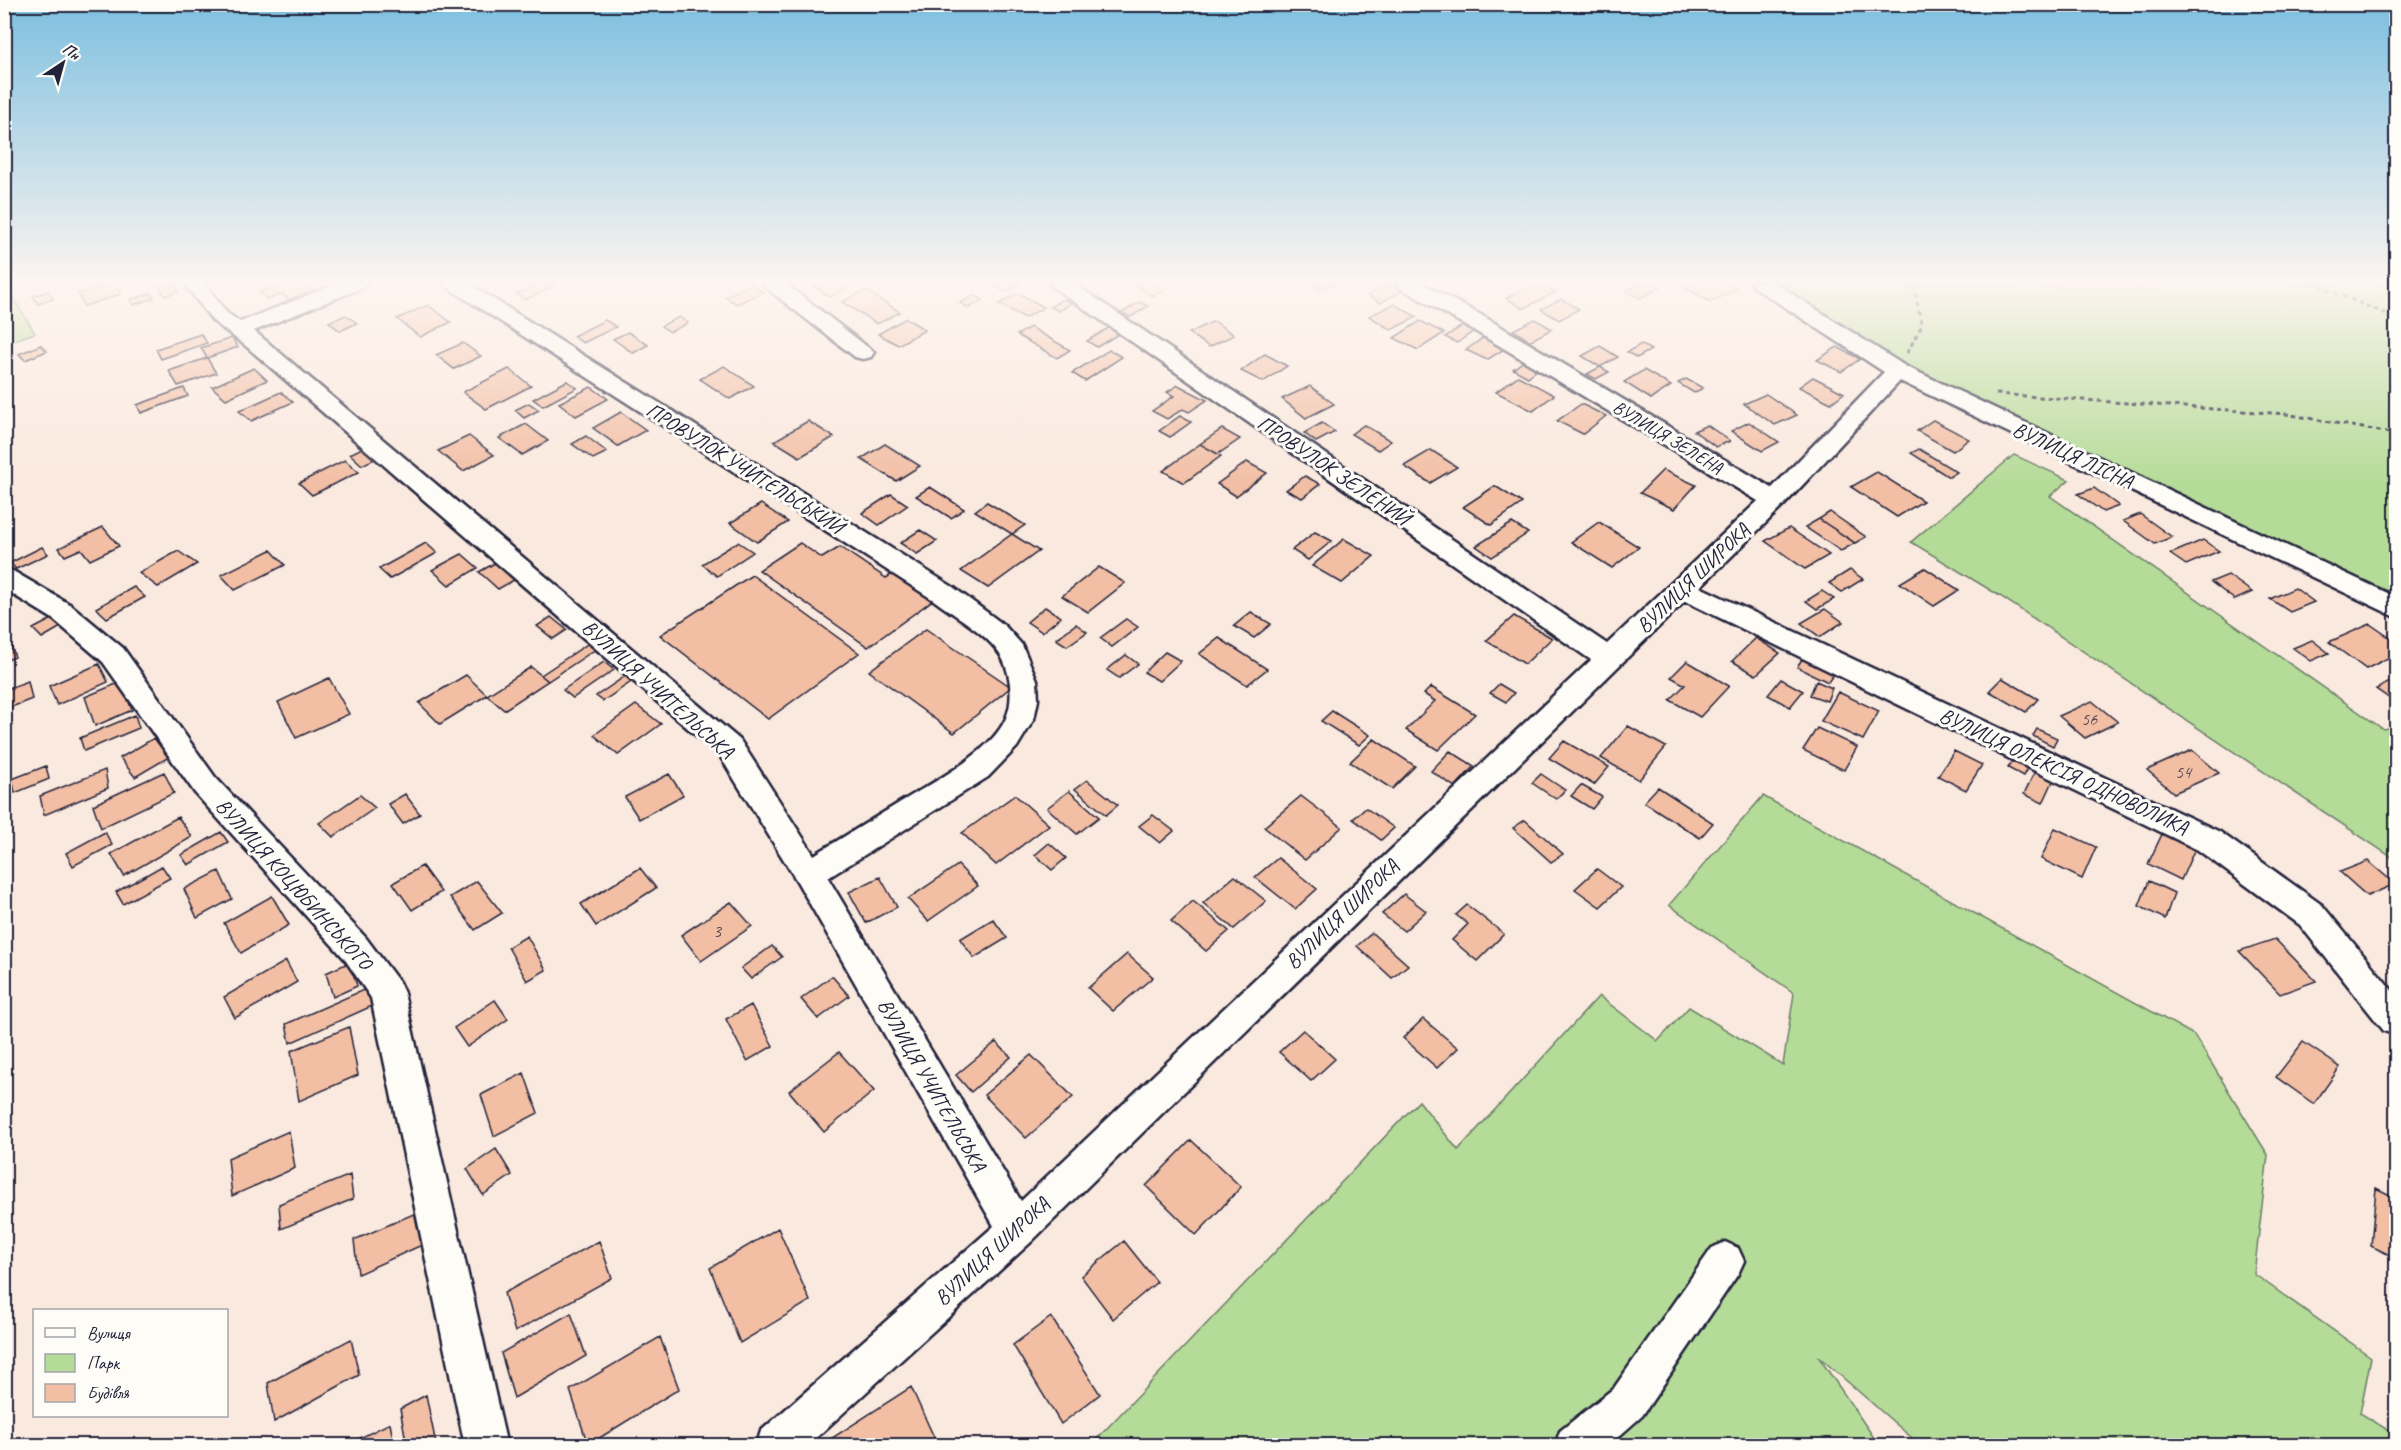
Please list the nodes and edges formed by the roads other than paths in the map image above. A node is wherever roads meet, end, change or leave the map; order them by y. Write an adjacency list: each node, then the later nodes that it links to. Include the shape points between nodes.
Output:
1 (262, 351): 12 (street, ВУЛИЦЯ УЧИТЕЛЬСЬКА, via 730,748)
2 (561, 351): 12 (street, ПРОВУЛОК УЧИТЕЛЬСЬКИЙ, via 944,594 1006,643 1021,670 1024,693 1020,718 1001,746 978,769)
3 (1159, 351): 11 (street, ПРОВУЛОК ЗЕЛЕНИЙ)
4 (1521, 351): 7 (street, ВУЛИЦЯ ЗЕЛЕНА)
5 (1866, 351): 6 (street, ВУЛИЦЯ ЛІСНА)
6 (1897, 371): 7 (street, ВУЛИЦЯ ШИРОКА); 10 (street, ВУЛИЦЯ ЛІСНА)
7 (1774, 500): 9 (street, ВУЛИЦЯ ШИРОКА)
8 (4, 577): 16 (street, ВУЛИЦЯ КОЦЮБИНСЬКОГО, via 62,612 113,655 205,785 355,948 387,993)
9 (1682, 589): 11 (street, ВУЛИЦЯ ШИРОКА); 13 (street, ВУЛИЦЯ ОЛЕКСІЯ ОДНОВОЛИКА, via 2209,841 2311,915)
10 (2397, 608)
11 (1608, 658): 14 (street, ВУЛИЦЯ ШИРОКА)
12 (809, 874): 14 (street, ВУЛИЦЯ УЧИТЕЛЬСЬКА)
13 (2397, 1020)
14 (1017, 1230): 17 (street, ВУЛИЦЯ ШИРОКА)
15 (1725, 1261): 18 (street, via 1628,1402)
16 (486, 1446)
17 (776, 1446)
18 (1575, 1446)

